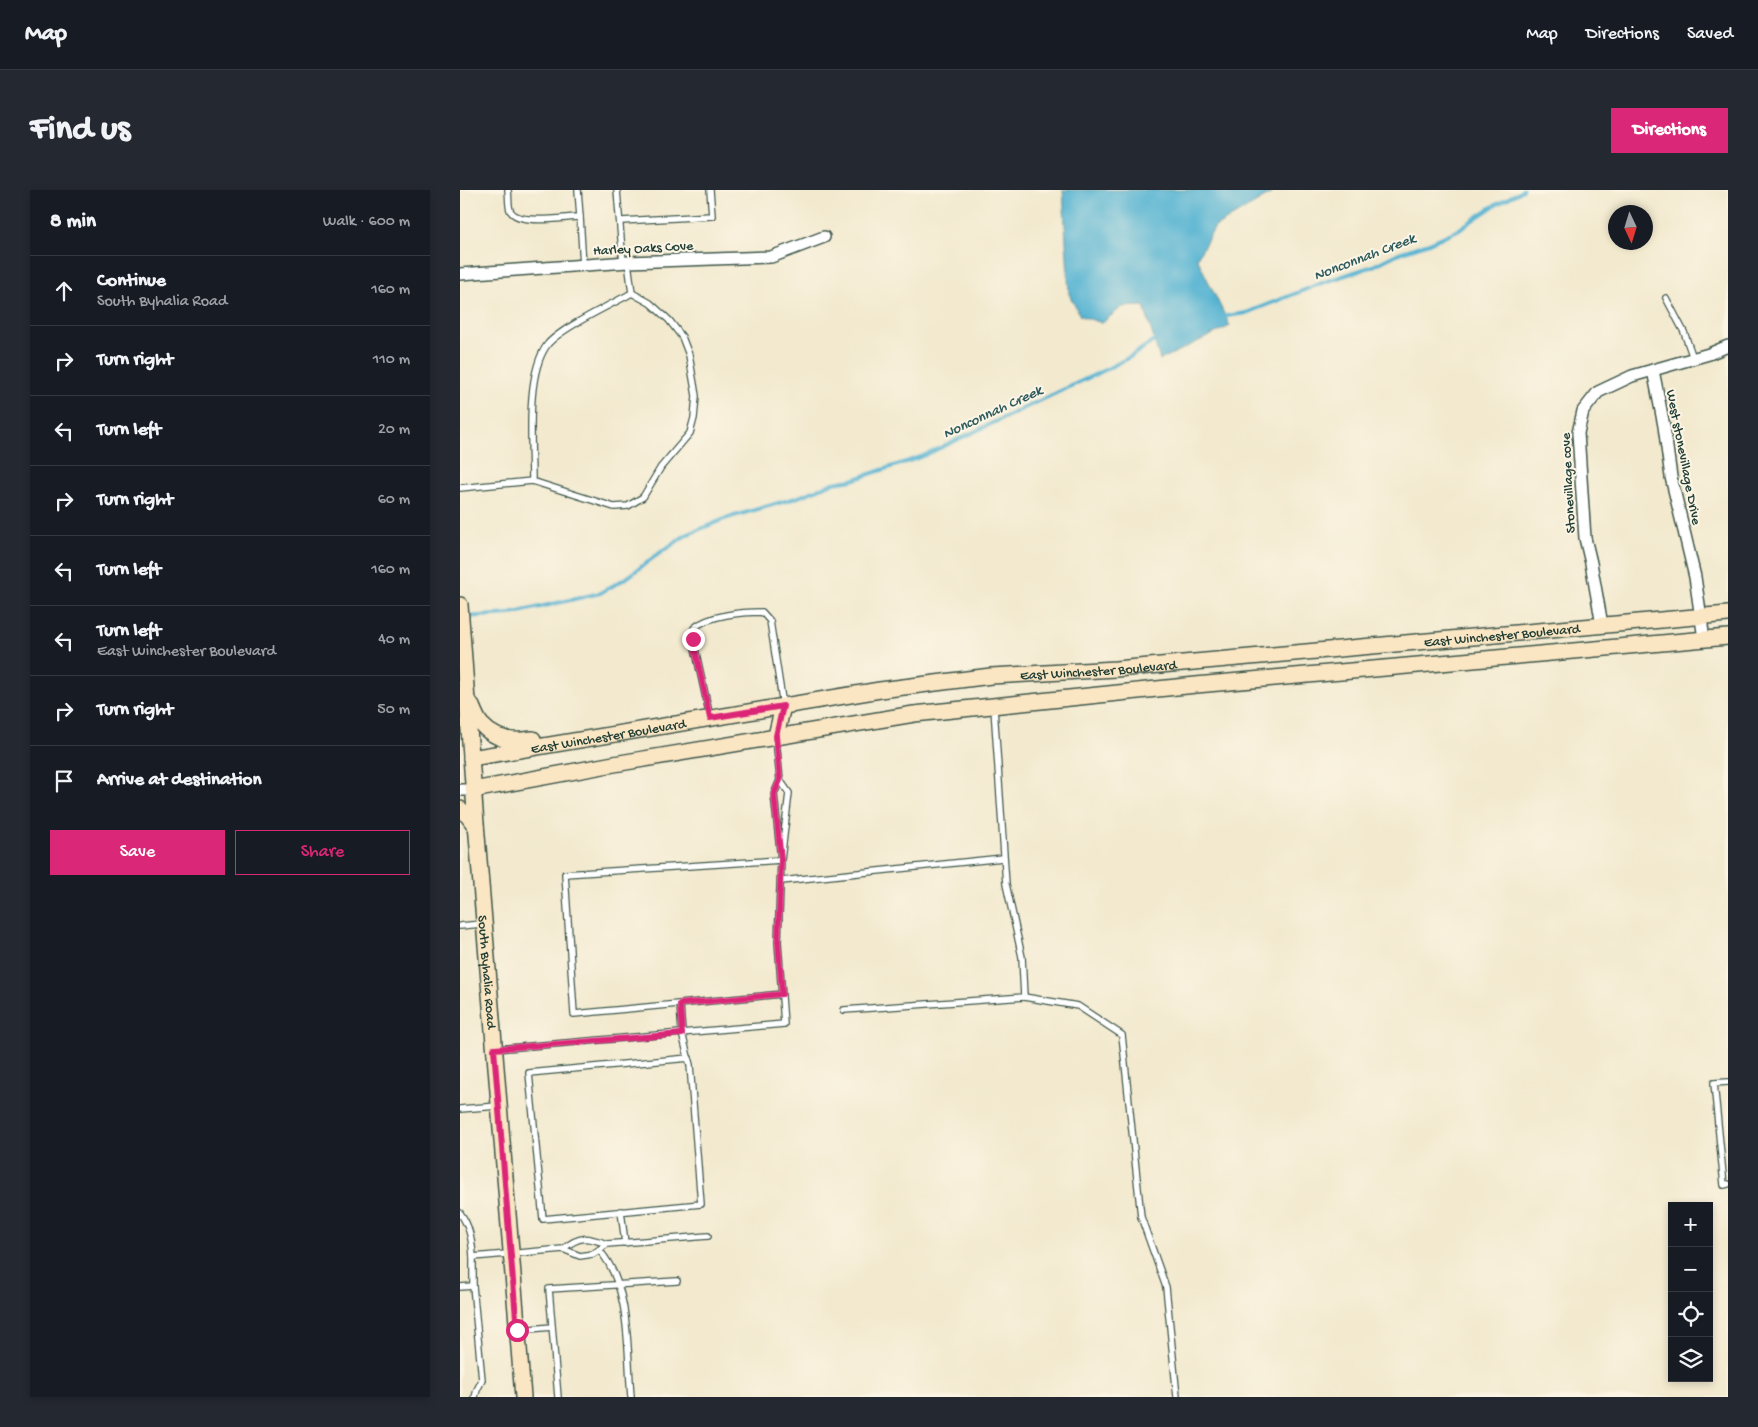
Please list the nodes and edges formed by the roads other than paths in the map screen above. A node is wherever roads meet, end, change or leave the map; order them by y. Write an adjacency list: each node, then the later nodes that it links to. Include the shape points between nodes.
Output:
1 (508, 190): 5 (lane, via 510,210 514,216 526,220)
2 (578, 190): 5 (lane)
3 (617, 190): 6 (lane)
4 (710, 190): 6 (lane, via 712,216)
5 (580, 216): 9 (lane)
6 (620, 221): 8 (lane)
7 (824, 237): 8 (street, Harley Oaks Cove, via 771,257)
8 (626, 262): 9 (street, Harley Oaks Cove); 11 (lane)
9 (583, 265): 10 (street, Harley Oaks Cove)
10 (460, 274)
11 (632, 294): 16 (lane, via 547,344 532,386); 16 (lane, via 669,320 682,338 689,356 696,396 690,433 661,467 643,497 628,506 614,507)
12 (1666, 298): 14 (lane)
13 (1728, 346): 14 (street, Stonevillage cove)
14 (1694, 358): 15 (street, Stonevillage cove)
15 (1653, 370): 20 (street, West stonevillage Drive, via 1671,477); 21 (street, Stonevillage cove, via 1598,392 1583,411 1578,433 1585,538)
16 (532, 481): 17 (lane)
17 (460, 488)
18 (460, 605): 24 (main road, South Byhalia Road)
19 (1728, 614): 20 (main road, East Winchester Boulevard)
20 (1701, 616): 21 (main road, East Winchester Boulevard); 23 (street, West stonevillage Drive)
21 (1602, 625): 25 (main road, East Winchester Boulevard, via 1116,669 991,676)
22 (1728, 637): 23 (main road, East Winchester Boulevard)
23 (1704, 639): 26 (main road, East Winchester Boulevard)
24 (467, 696): 28 (main road, via 481,725 498,737 518,741 668,720); 30 (main road, South Byhalia Road)
25 (783, 706): 27 (main road, East Winchester Boulevard); 27 (lane, via 770,621 762,612 746,612 702,621 694,628 693,639); 29 (main road)
26 (994, 706): 29 (main road, East Winchester Boulevard, via 914,714); 36 (lane)
27 (710, 718): 28 (main road, East Winchester Boulevard)
28 (678, 723): 30 (main road, East Winchester Boulevard); 33 (main road, via 647,736 616,743 490,765 482,769)
29 (776, 736): 32 (lane); 33 (main road, East Winchester Boulevard)
30 (466, 760): 31 (main road, via 467,768); 33 (main road, South Byhalia Road)
31 (460, 775)
32 (780, 780): 37 (lane, via 774,794); 37 (lane, via 789,793)
33 (467, 790): 35 (main road, South Byhalia Road)
34 (460, 809): 35 (main road)
35 (476, 828): 39 (main road, South Byhalia Road)
36 (1004, 858): 38 (lane); 42 (lane, via 1006,884 1022,957)
37 (781, 860): 38 (lane); 43 (lane, via 565,874 574,1014)
38 (780, 881): 41 (lane, via 778,942)
39 (484, 924): 40 (lane); 46 (main road, South Byhalia Road)
40 (460, 926)
41 (782, 994): 43 (lane); 45 (lane, via 784,1024)
42 (1024, 997): 44 (lane); 71 (lane, via 1078,1006 1122,1035 1141,1218 1166,1287)
43 (680, 1004): 45 (lane)
44 (844, 1010)
45 (682, 1034): 46 (lane); 47 (lane)
46 (494, 1049): 49 (main road, South Byhalia Road)
47 (688, 1058): 52 (lane, via 701,1204); 52 (lane, via 529,1073 543,1219)
48 (1728, 1082): 51 (lane, via 1714,1084 1724,1185)
49 (498, 1106): 50 (lane); 59 (main road, South Byhalia Road)
50 (460, 1109)
51 (1728, 1184)
52 (621, 1211): 55 (lane)
53 (460, 1213): 60 (lane, via 470,1234)
54 (708, 1236): 55 (lane)
55 (625, 1243): 56 (lane)
56 (607, 1244): 57 (lane, via 590,1238 574,1240); 58 (lane)
57 (563, 1249): 58 (lane, via 580,1256); 59 (lane)
58 (600, 1250): 62 (lane, via 609,1261)
59 (511, 1253): 60 (lane); 66 (main road, South Byhalia Road)
60 (473, 1257): 63 (lane)
61 (677, 1280): 62 (lane)
62 (617, 1285): 65 (lane, via 549,1290); 70 (lane, via 623,1302)
63 (473, 1286): 64 (lane); 67 (lane, via 482,1380)
64 (460, 1287)
65 (552, 1327): 66 (lane); 69 (lane)
66 (517, 1330): 68 (main road, South Byhalia Road)
67 (475, 1397)
68 (522, 1397)
69 (558, 1397)
70 (631, 1397)
71 (1178, 1397)

